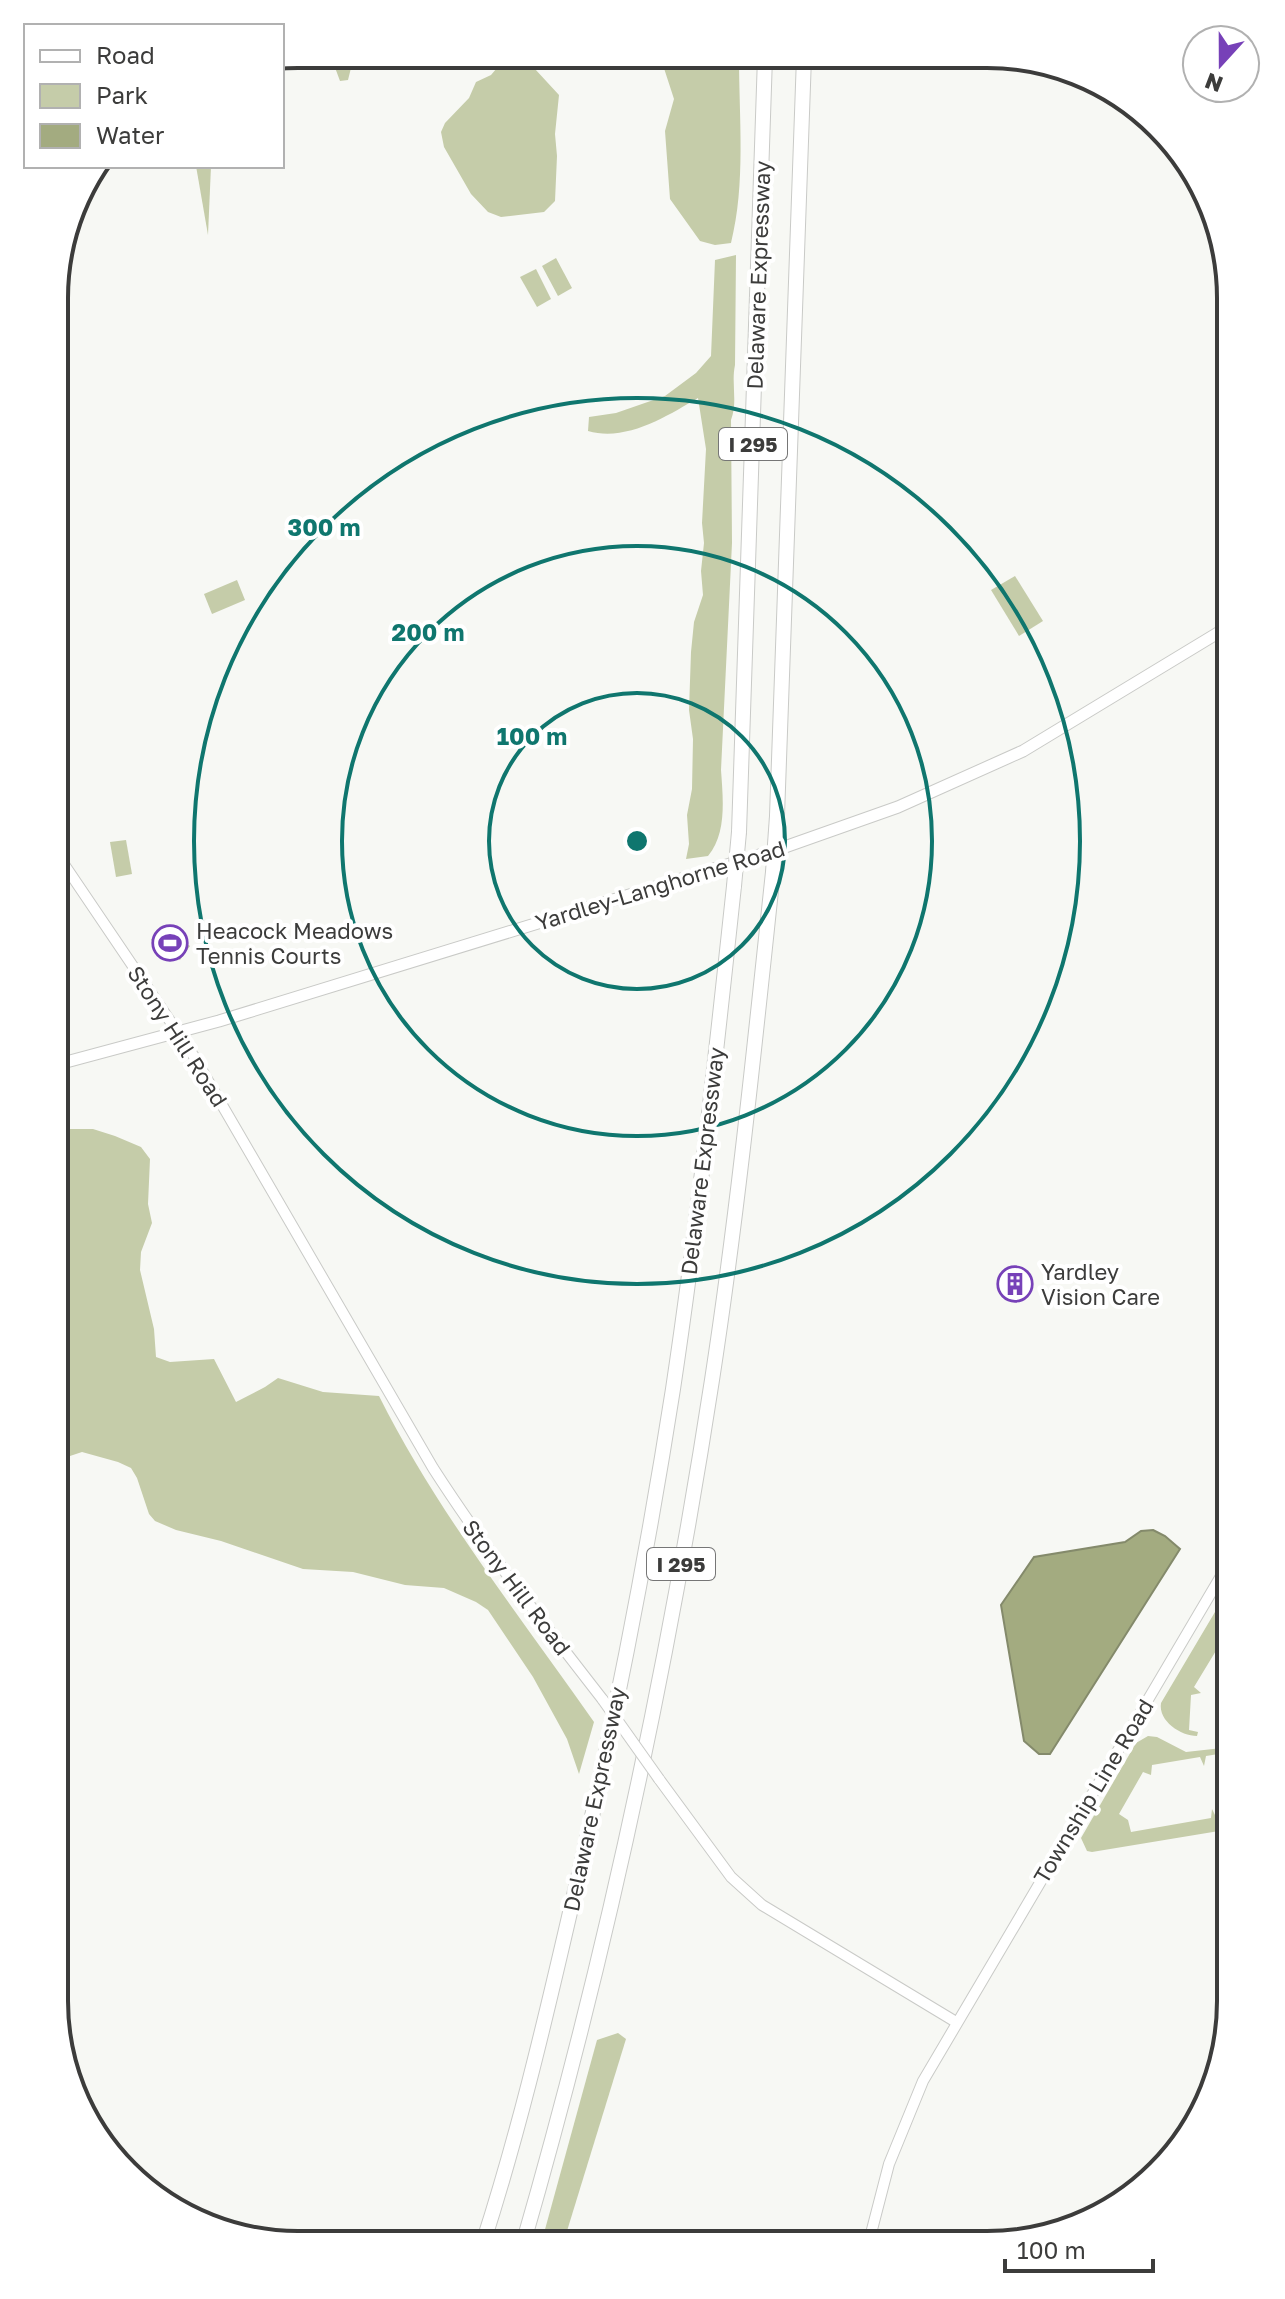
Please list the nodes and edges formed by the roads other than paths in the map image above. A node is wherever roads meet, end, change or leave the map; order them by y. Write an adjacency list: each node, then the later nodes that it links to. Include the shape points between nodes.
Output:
1 (765, 68): 8 (highway, Delaware Expressway / I 295, bridge, via 734,886 667,1426)
2 (804, 68): 12 (highway, Delaware Expressway / I 295, bridge, via 777,816 728,1270 651,1727 598,1962)
3 (1217, 633): 5 (main road, Yardley-Langhorne Road, via 1023,751 898,807 782,848)
4 (68, 870): 5 (street, Stony Hill Road)
5 (178, 1033): 6 (main road, Yardley-Langhorne Road); 9 (street, Stony Hill Road, bridge, via 455,1503 722,1866 762,1905)
6 (68, 1062)
7 (1217, 1583): 9 (street, Township Line Road)
8 (585, 1848): 10 (highway); 11 (highway, Delaware Expressway / I 295)
9 (956, 2022): 13 (street, via 900,2135)
10 (476, 2231)
11 (486, 2231)
12 (526, 2231)
13 (869, 2231)

